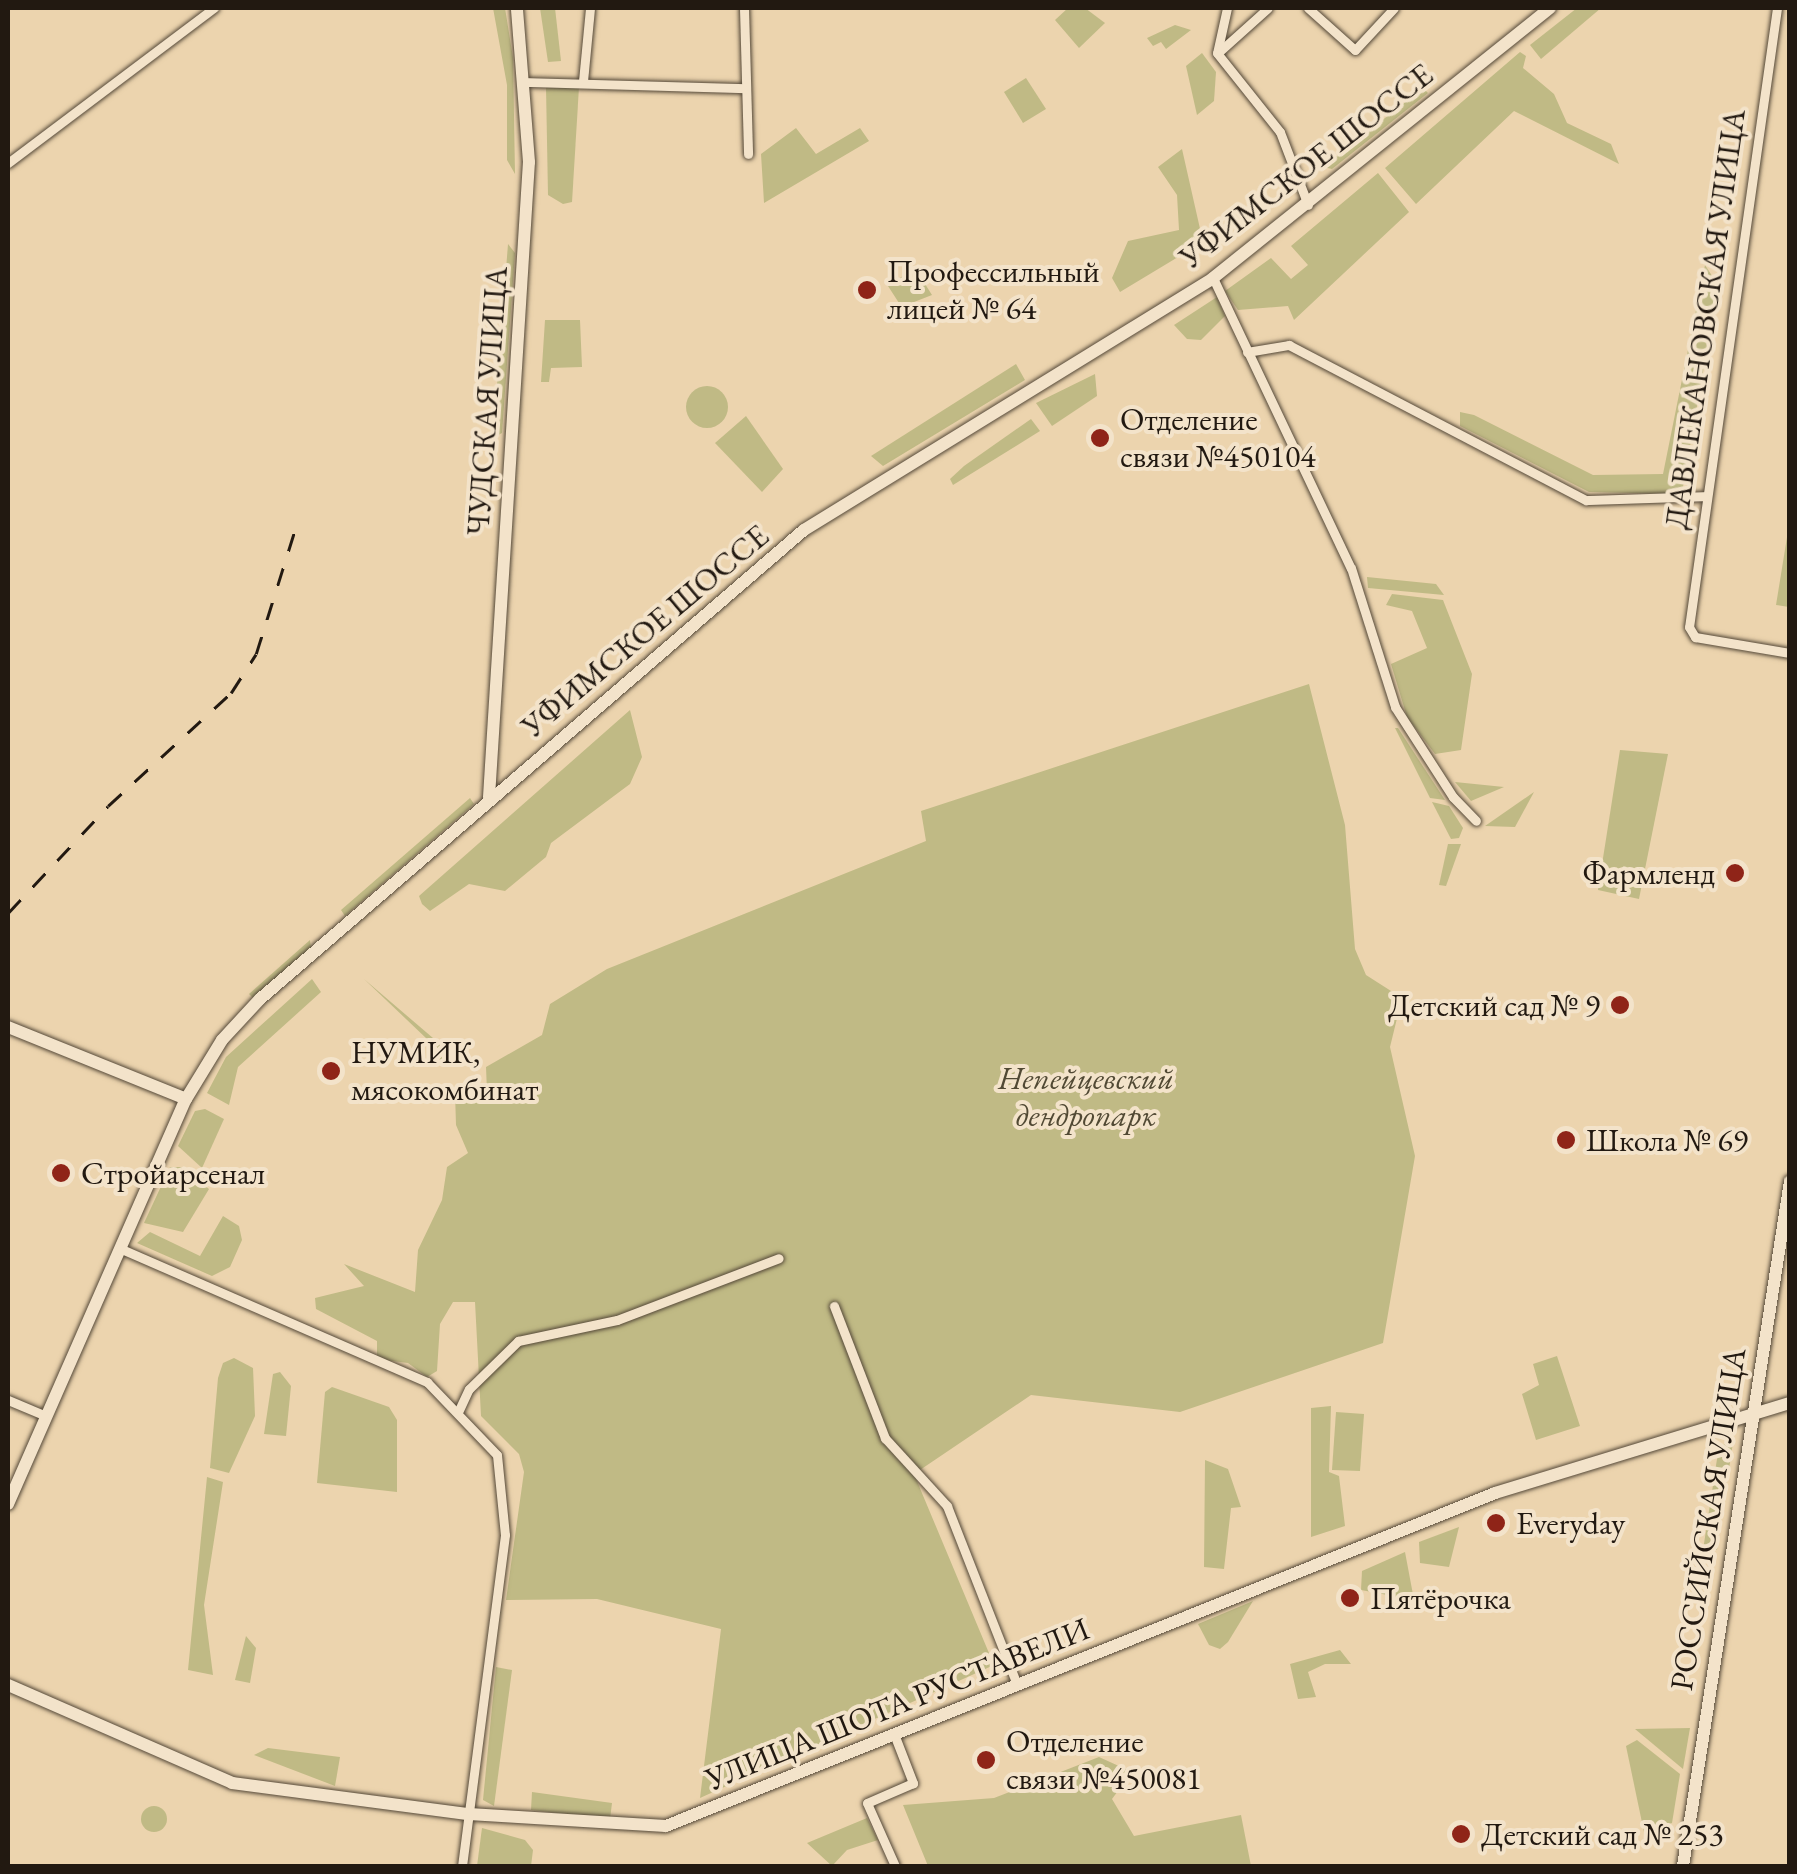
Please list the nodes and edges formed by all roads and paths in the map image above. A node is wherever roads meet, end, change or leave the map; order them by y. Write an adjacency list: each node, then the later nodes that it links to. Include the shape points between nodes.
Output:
1 (214, 8): 16 (street)
2 (517, 8): 13 (main road, ЧУДСКАЯ УЛИЦА)
3 (590, 8): 12 (street)
4 (744, 8): 14 (street)
5 (1227, 8): 11 (street)
6 (1268, 8): 11 (street)
7 (1308, 8): 8 (street, via 1355,50)
8 (1394, 8)
9 (1550, 8): 17 (main road, УФИМСКОЕ ШОССЕ)
10 (1777, 8): 20 (street, ДАВЛЕКАНОВСКАЯ УЛИЦА)
11 (1218, 53): 17 (street, via 1280,132)
12 (583, 81): 13 (street); 14 (street)
13 (526, 82): 22 (main road, ЧУДСКАЯ УЛИЦА, via 529,162)
14 (742, 88): 15 (street)
15 (748, 154)
16 (8, 163)
17 (1308, 205): 18 (main road, УФИМСКОЕ ШОССЕ)
18 (1213, 278): 19 (street); 22 (main road, УФИМСКОЕ ШОССЕ, via 804,530)
19 (1247, 352): 20 (street, via 1289,345 1586,500); 23 (street, via 1351,568 1395,707)
20 (1705, 496): 21 (street, ДАВЛЕКАНОВСКАЯ УЛИЦА, via 1688,626 1695,637)
21 (1790, 653)
22 (489, 798): 25 (main road, УФИМСКОЕ ШОССЕ, via 260,999 222,1040)
23 (1476, 821)
24 (8, 1027): 25 (main road)
25 (186, 1098): 27 (main road, УФИМСКОЕ ШОССЕ)
26 (1790, 1181): 34 (main road, РОССИЙСКАЯ УЛИЦА)
27 (120, 1248): 32 (street, via 428,1382); 33 (main road, УФИМСКОЕ ШОССЕ)
28 (778, 1258): 32 (street, via 617,1320 518,1341 470,1389)
29 (834, 1306): 36 (street, via 885,1438 947,1506)
30 (8, 1400): 33 (street)
31 (1790, 1403): 34 (main road, УЛИЦА ШОТА РУСТАВЕЛИ)
32 (459, 1410): 39 (street, via 498,1455 504,1493 498,1614)
33 (46, 1416): 35 (main road, УФИМСКОЕ ШОССЕ)
34 (1752, 1417): 36 (main road, УЛИЦА ШОТА РУСТАВЕЛИ, via 1495,1493); 42 (main road, РОССИЙСКАЯ УЛИЦА)
35 (8, 1504)
36 (1017, 1685): 38 (main road, УЛИЦА ШОТА РУСТАВЕЛИ)
37 (8, 1686): 39 (main road, УЛИЦА ШОТА РУСТАВЕЛИ, via 219,1780)
38 (894, 1734): 39 (main road, УЛИЦА ШОТА РУСТАВЕЛИ, via 666,1826); 41 (street, via 913,1784 867,1802)
39 (470, 1814): 40 (street)
40 (462, 1866)
41 (895, 1866)
42 (1683, 1866)

